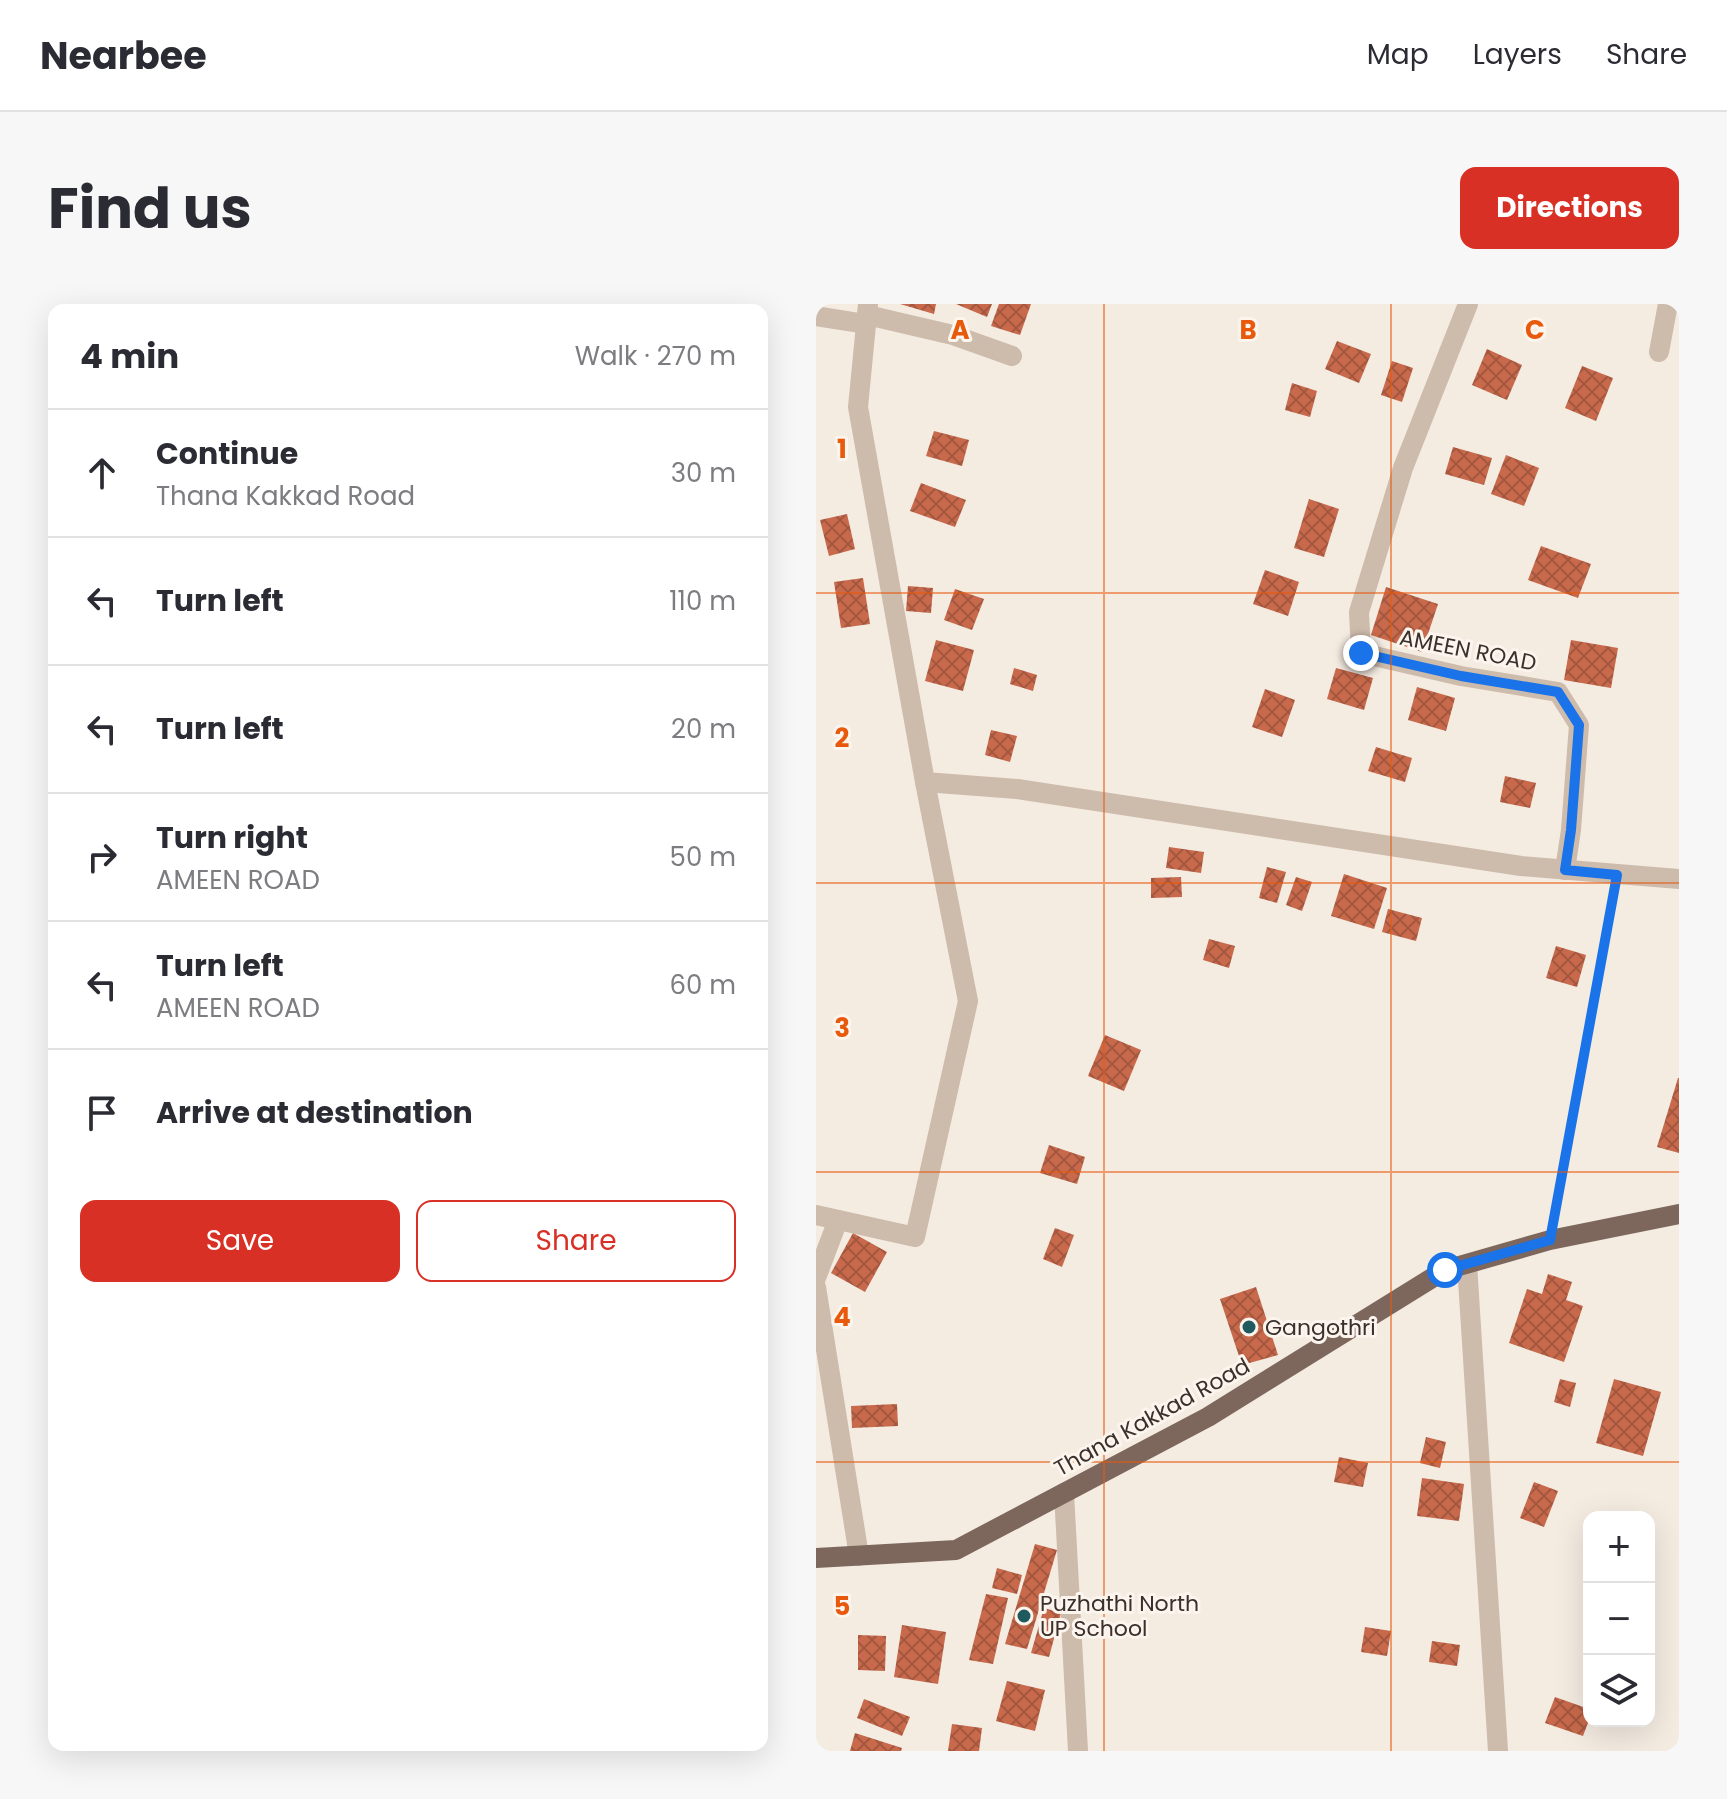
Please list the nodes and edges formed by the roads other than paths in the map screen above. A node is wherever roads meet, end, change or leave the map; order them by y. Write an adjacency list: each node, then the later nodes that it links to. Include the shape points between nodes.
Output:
1 (1468, 304): 8 (street, AMEEN ROAD, via 1403,468 1359,612 1361,653 1558,692 1579,725)
2 (1668, 304): 5 (street)
3 (867, 314): 4 (street); 6 (street); 7 (street, via 858,407)
4 (816, 316)
5 (1659, 352)
6 (1012, 356)
7 (925, 782): 8 (street, via 1017,789); 12 (street, via 968,1001 915,1237)
8 (1565, 870): 9 (street)
9 (1679, 879)
10 (1679, 1214): 13 (main road, Thana Kakkad Road, via 1550,1240)
11 (816, 1215): 12 (street)
12 (838, 1220): 14 (street)
13 (1467, 1264): 16 (main road, Thana Kakkad Road, via 1445,1270 1208,1417); 20 (street)
14 (816, 1278)
15 (816, 1287): 17 (street)
16 (1064, 1493): 17 (main road, Thana Kakkad Road, via 956,1550); 19 (street)
17 (859, 1556): 18 (main road, Thana Kakkad Road)
18 (816, 1558)
19 (1078, 1751)
20 (1498, 1751)

